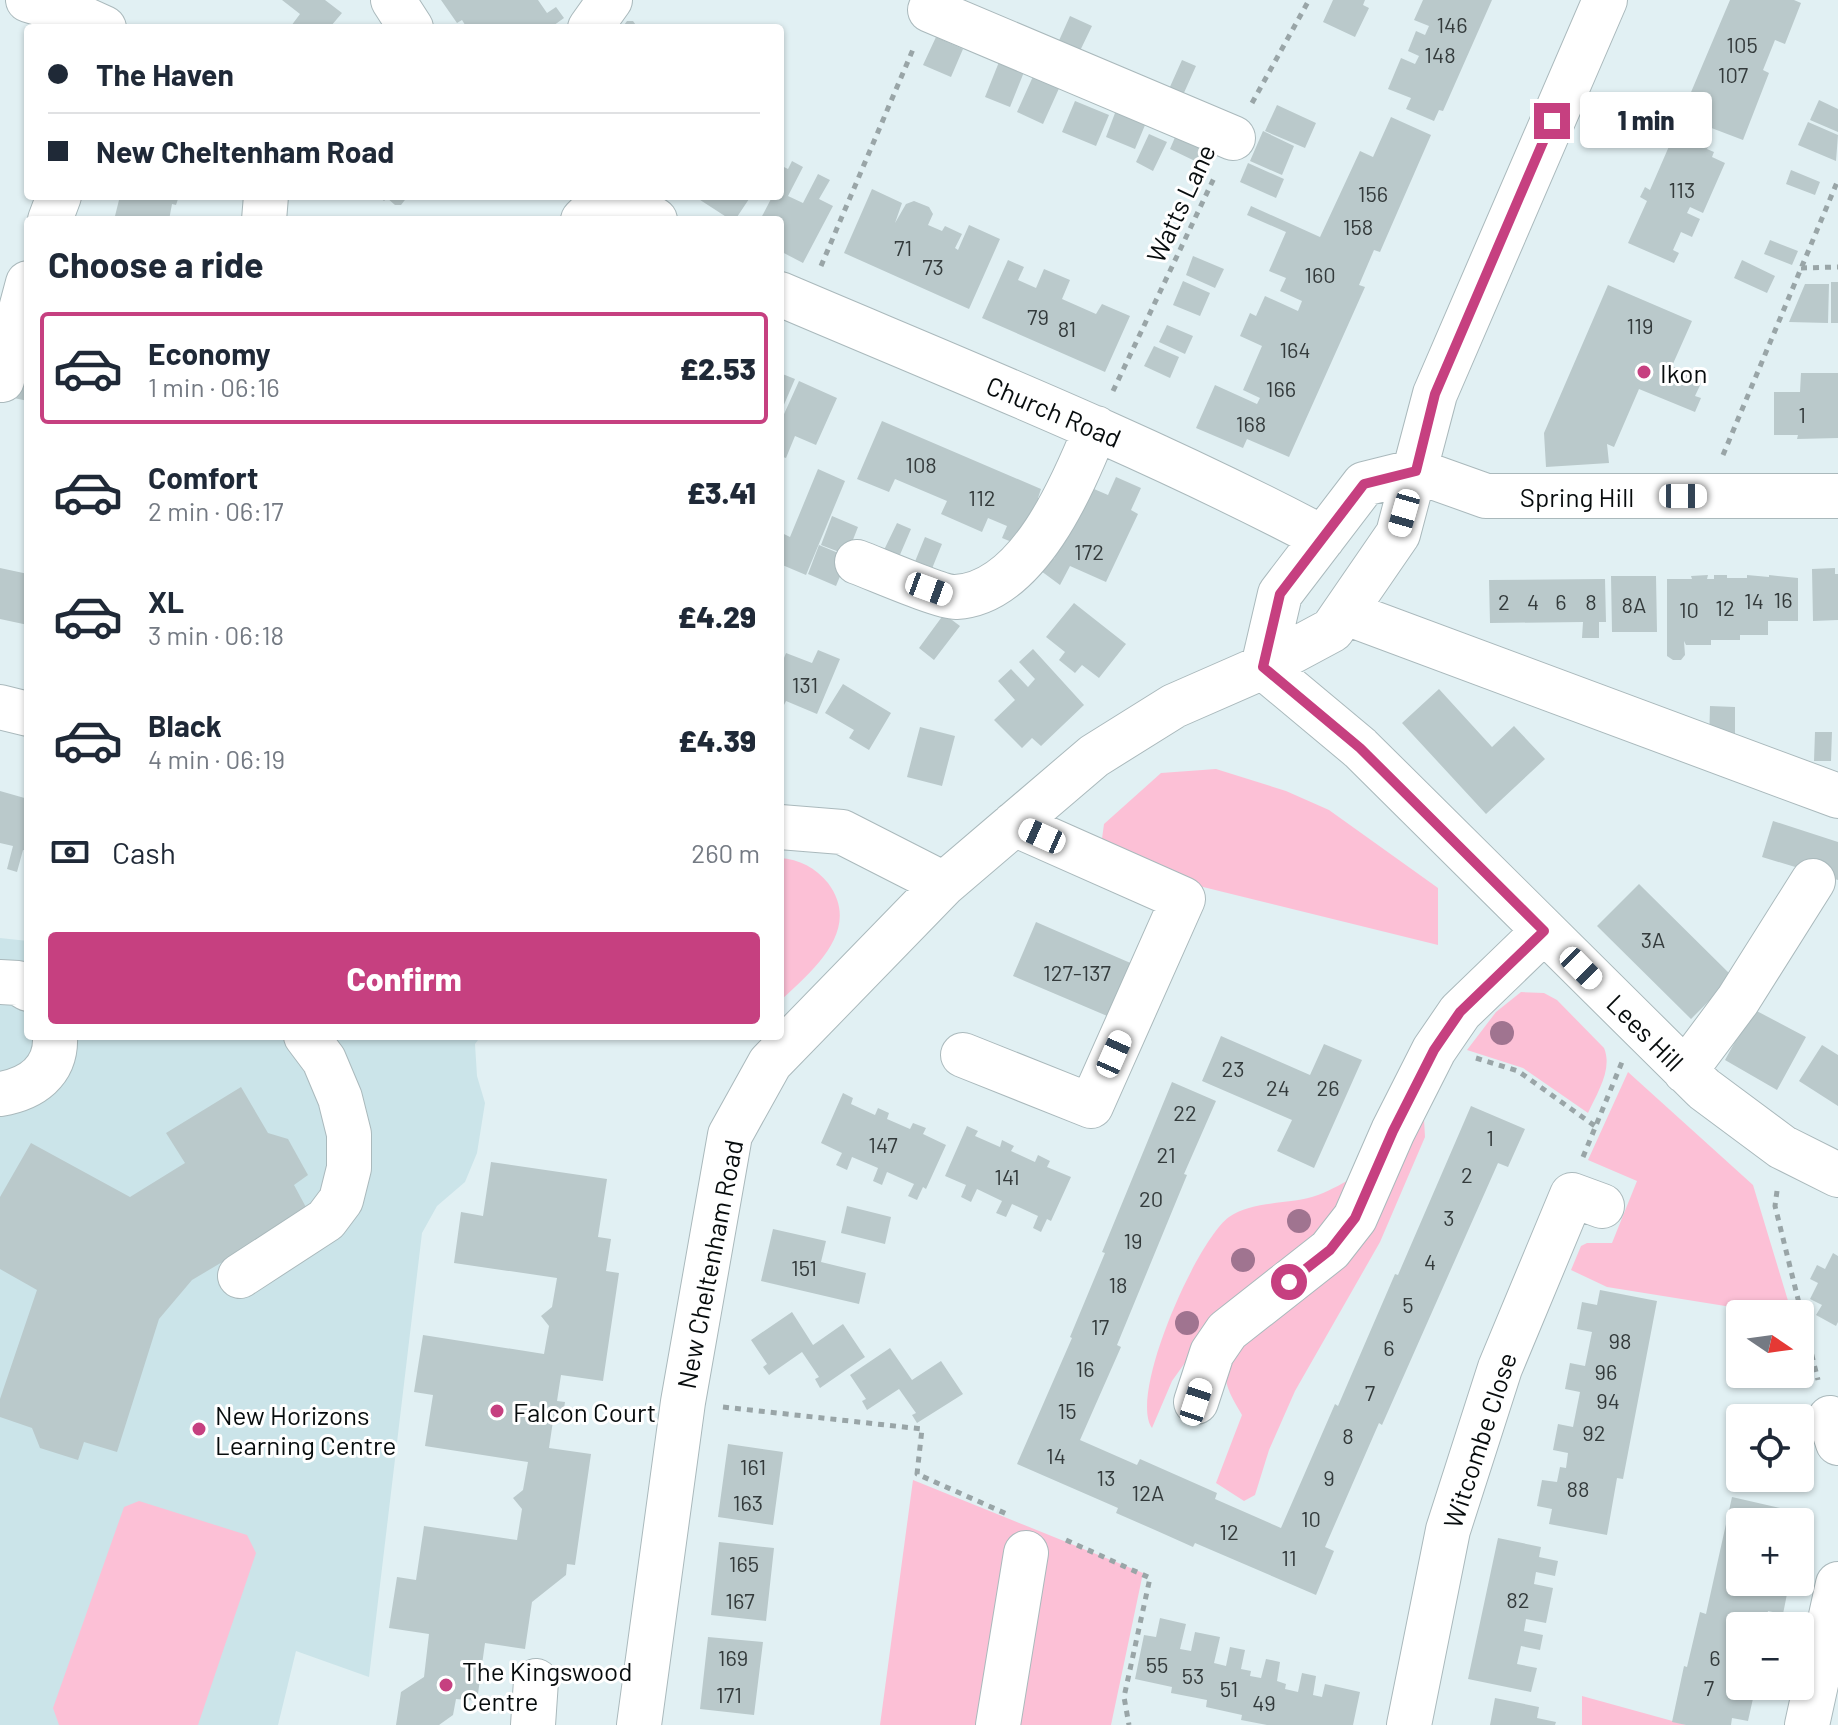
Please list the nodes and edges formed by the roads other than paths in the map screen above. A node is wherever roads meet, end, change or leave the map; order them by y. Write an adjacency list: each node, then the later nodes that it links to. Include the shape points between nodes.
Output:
1 (28, 0): 6 (street)
2 (393, 0): 7 (street)
3 (610, 0): 8 (street)
4 (1605, 0): 18 (street, New Cheltenham Road, via 1435,394)
5 (930, 10): 9 (street)
6 (95, 24)
7 (408, 24)
8 (593, 24)
9 (1233, 138)
10 (603, 200): 12 (street)
11 (623, 200): 13 (street)
12 (587, 216)
13 (649, 216)
14 (792, 299): 17 (street, Church Road)
15 (24, 308): 16 (street)
16 (2, 380)
17 (1096, 428): 20 (street, Church Road); 21 (street, via 1044,535 1011,571 980,593 953,597)
18 (1416, 471): 19 (street, Spring Hill, via 1486,496); 20 (street, via 1364,484); 22 (street, New Cheltenham Road, via 1398,534)
19 (1838, 496)
20 (1323, 538): 23 (street, via 1280,594)
21 (857, 562)
22 (1346, 613): 23 (street, New Cheltenham Road, via 1332,630); 26 (street)
23 (1263, 667): 27 (street, New Cheltenham Road, via 1174,706 1094,756); 31 (street, Lees Hill, via 1360,748)
24 (0, 707): 25 (street)
25 (24, 713)
26 (1838, 796)
27 (1014, 824): 30 (street, New Cheltenham Road); 36 (street, via 1183,899 1091,1106)
28 (784, 827): 30 (street, via 842,832)
29 (1813, 881): 37 (street, via 1738,1000)
30 (944, 884): 47 (street, New Cheltenham Road, via 770,1063 730,1135 683,1402)
31 (1544, 931): 37 (street, Lees Hill); 42 (street, via 1460,1012 1434,1050 1355,1218 1330,1250 1227,1331 1212,1353)
32 (0, 982): 33 (street)
33 (24, 987)
34 (55, 1040): 38 (street, via 44,1073 23,1090)
35 (309, 1040): 41 (street, via 324,1060 349,1134 349,1168 341,1200 326,1220)
36 (963, 1055)
37 (1685, 1071): 39 (street, Lees Hill, via 1782,1147)
38 (0, 1094)
39 (1838, 1175)
40 (1587, 1200): 49 (street, Witcombe Close, via 1500,1368 1448,1530)
41 (240, 1276)
42 (1196, 1402)
43 (1036, 1537): 48 (street)
44 (1838, 1584): 50 (street)
45 (536, 1681): 46 (street)
46 (533, 1725)
47 (639, 1725)
48 (998, 1725)
49 (1409, 1725)
50 (1807, 1725)

